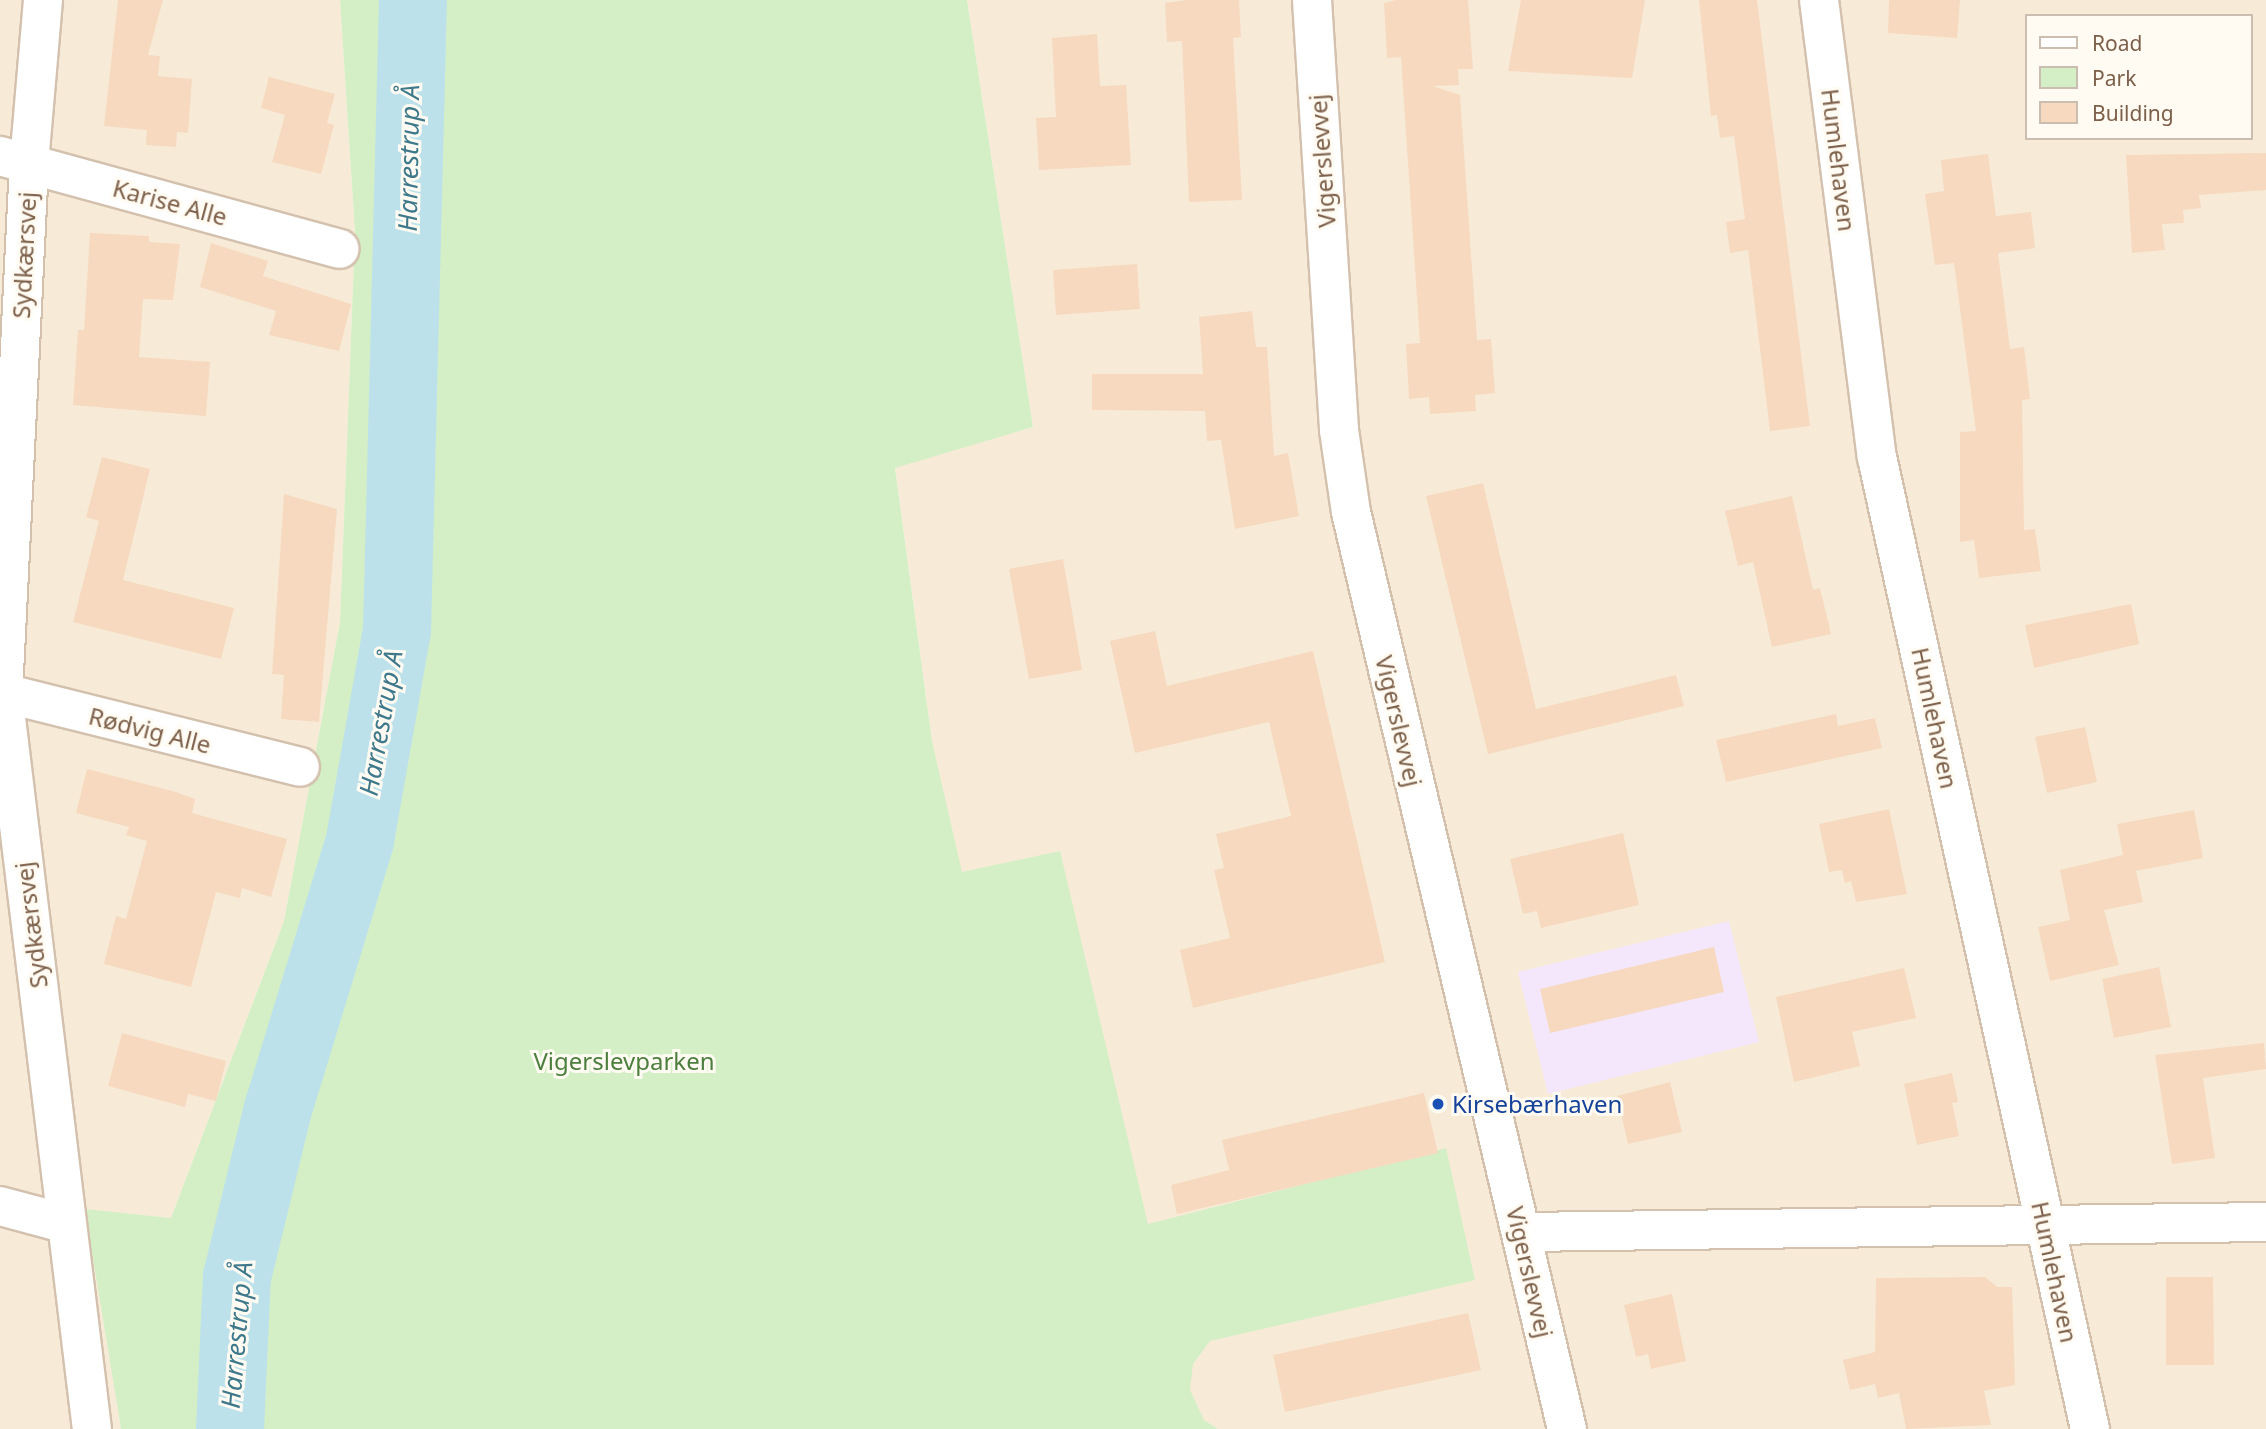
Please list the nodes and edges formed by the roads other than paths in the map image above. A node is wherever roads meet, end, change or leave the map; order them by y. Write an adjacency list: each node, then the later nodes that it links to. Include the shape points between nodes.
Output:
1 (43, 0): 4 (street, Sydkærsvej)
2 (1312, 0): 12 (street, Vigerslevvej, via 1339,429 1351,512)
3 (1819, 0): 11 (street, Humlehaven, via 1877,457)
4 (15, 160): 5 (street, Karise Alle); 6 (street, Sydkærsvej)
5 (339, 249)
6 (1, 692): 7 (street, Rødvig Alle); 10 (street, Sydkærsvej)
7 (300, 768)
8 (0, 1206): 10 (street)
9 (2266, 1222): 11 (street)
10 (67, 1224): 13 (street, Sydkærsvej)
11 (2045, 1225): 12 (street); 15 (street, Humlehaven)
12 (1523, 1232): 14 (street, Vigerslevvej)
13 (92, 1429)
14 (1567, 1429)
15 (2090, 1429)

